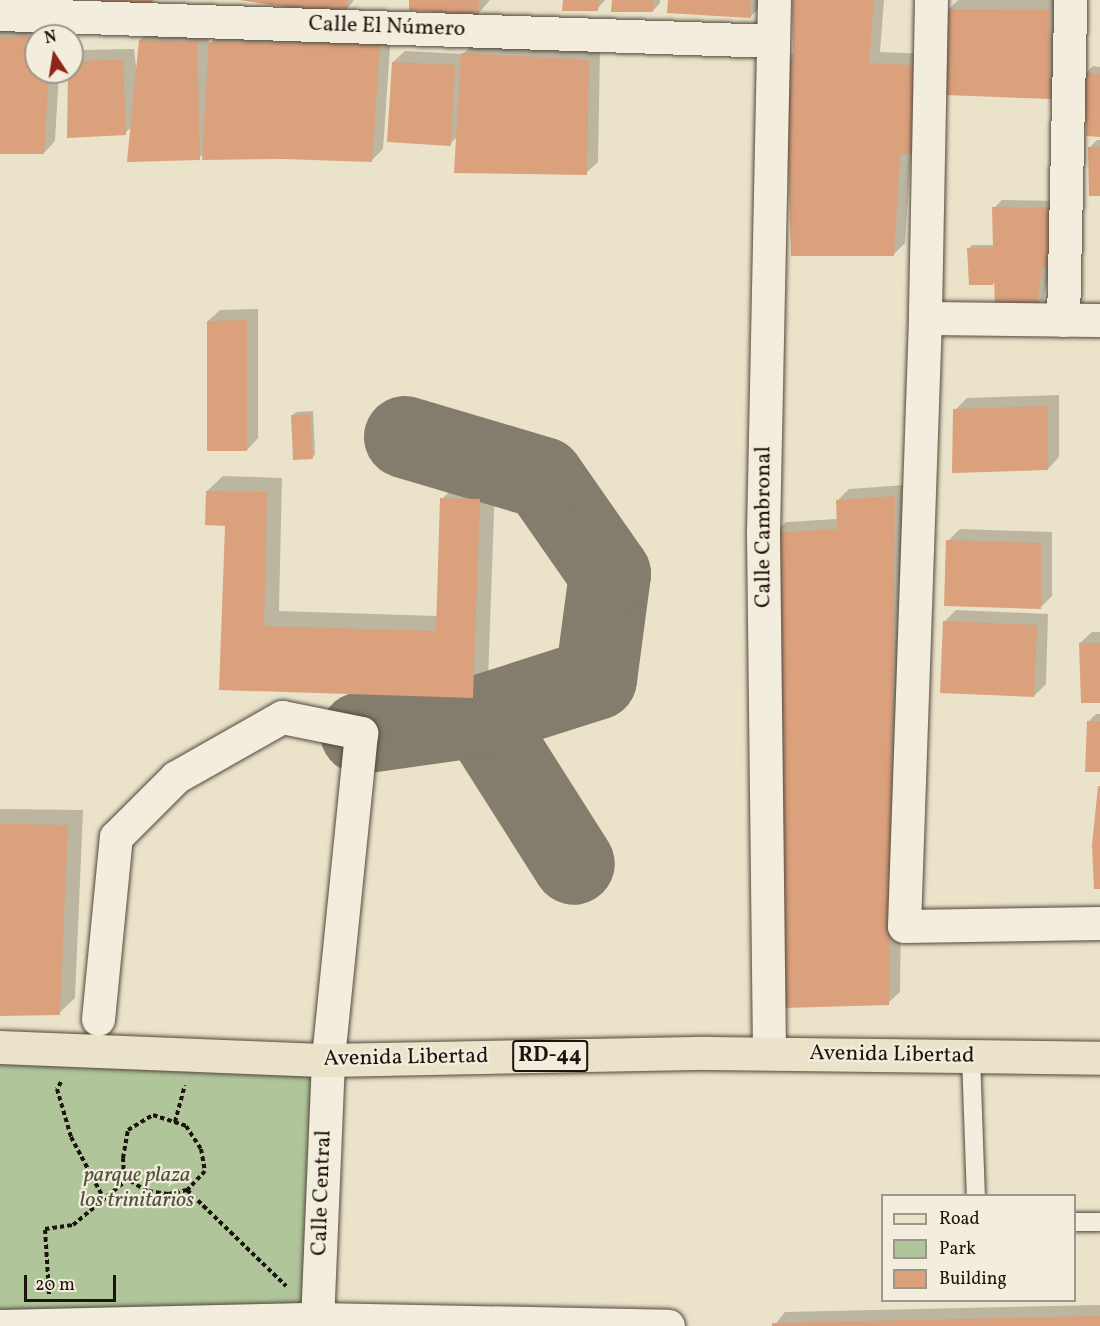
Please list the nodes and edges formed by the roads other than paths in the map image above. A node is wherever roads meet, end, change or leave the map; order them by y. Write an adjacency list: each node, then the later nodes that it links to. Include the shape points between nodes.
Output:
1 (774, 0): 5 (street, Calle Cambronal)
2 (931, 0): 6 (street)
3 (1070, 0): 7 (street)
4 (0, 14): 5 (street, Calle El Número)
5 (773, 40): 12 (street, Calle Cambronal, via 763,533)
6 (925, 318): 7 (street); 9 (street, via 904,926)
7 (1063, 320): 8 (street)
8 (1100, 320)
9 (1100, 922)
10 (98, 1019): 15 (street, Calle Central, via 116,837 176,777 282,717 361,733)
11 (0, 1047): 15 (main road, Avenida Libertad / RD-44)
12 (769, 1053): 13 (main road, Avenida Libertad / RD-44); 15 (main road, Avenida Libertad / RD-44)
13 (971, 1056): 14 (main road, Avenida Libertad / RD-44); 16 (lane)
14 (1100, 1058)
15 (328, 1060): 19 (street, Calle Central)
16 (976, 1194)
17 (1076, 1222): 18 (lane)
18 (1100, 1222)
19 (317, 1322): 20 (street); 21 (street)
20 (0, 1326)
21 (668, 1326)

